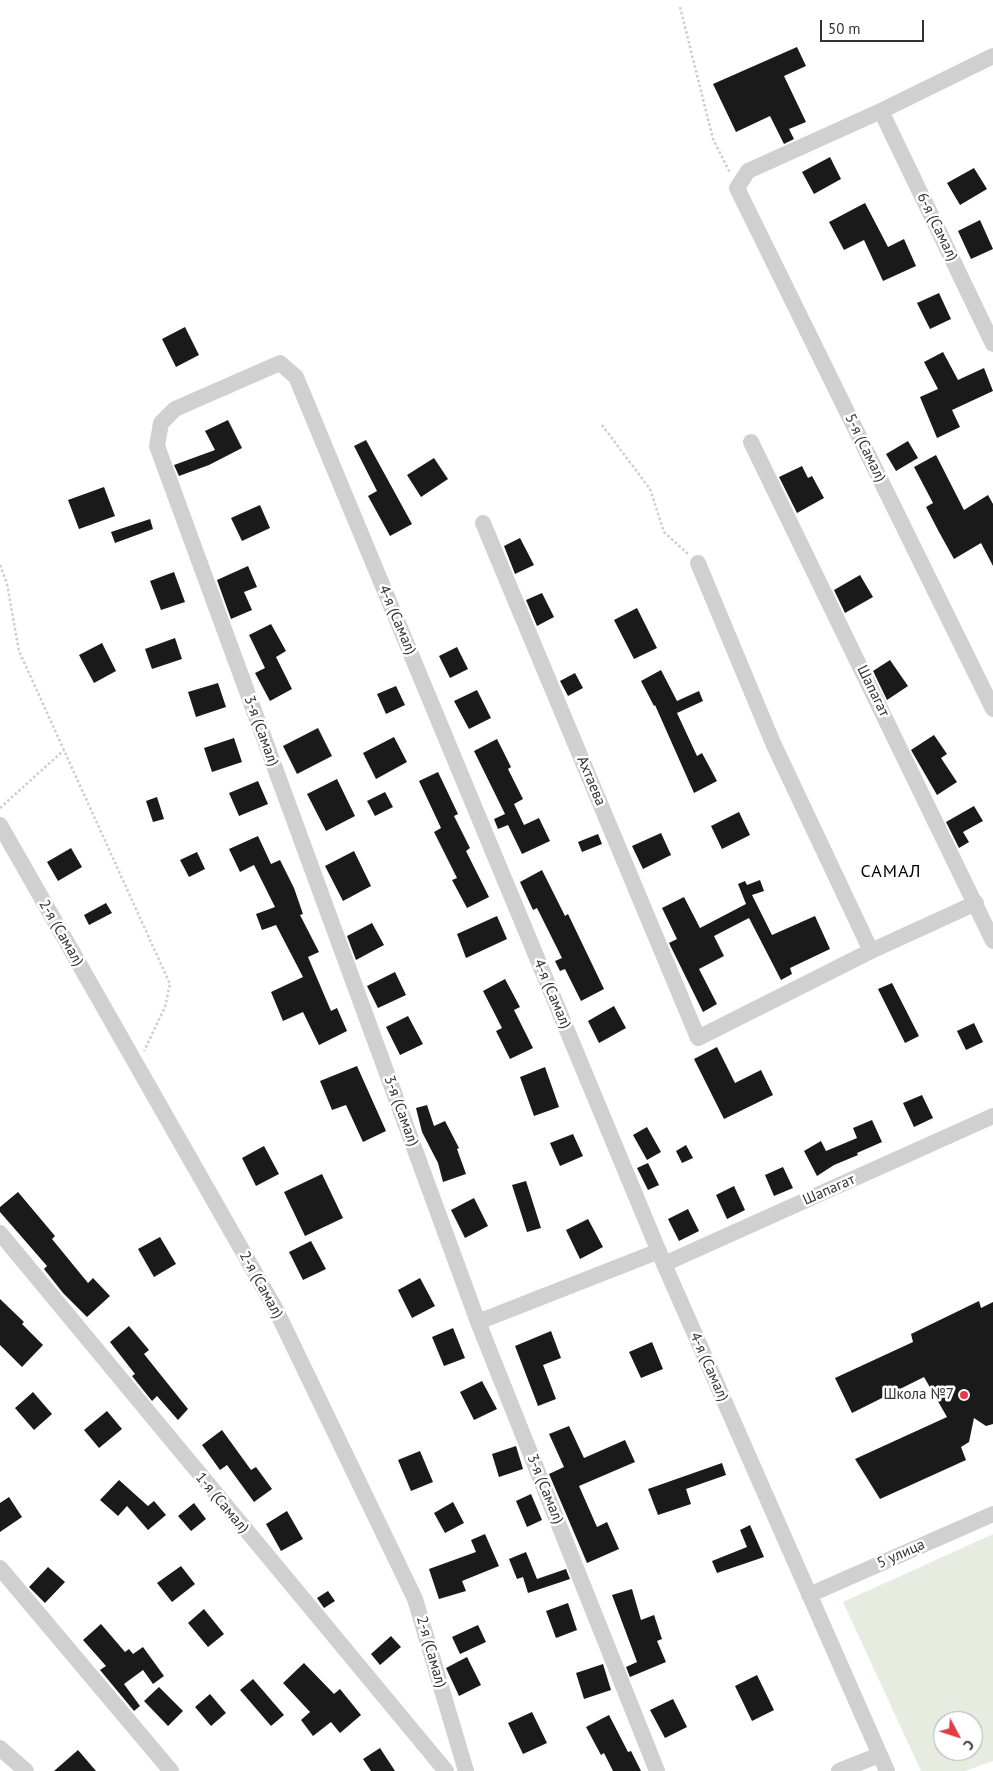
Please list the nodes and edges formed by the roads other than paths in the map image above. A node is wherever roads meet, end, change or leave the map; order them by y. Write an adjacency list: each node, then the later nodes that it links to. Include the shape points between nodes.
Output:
1 (993, 56): 2 (street)
2 (881, 111): 3 (street, 6-я (Самал)); 8 (street, 5-я (Самал), via 748,171 737,188)
3 (993, 344)
4 (751, 442): 10 (street, Шапагат)
5 (157, 446): 15 (street, 4-я (Самал), via 161,424 175,409 280,363 296,377); 16 (street, 3-я (Самал))
6 (483, 524): 12 (street, Ахтаева, via 698,1038)
7 (698, 563): 12 (street, via 774,743)
8 (993, 709)
9 (0, 825): 25 (street, 2-я (Самал), via 275,1308 415,1599)
10 (976, 903): 11 (street, Шапагат); 12 (street)
11 (993, 941)
12 (872, 951)
13 (993, 1116): 15 (street, Шапагат)
14 (0, 1233): 24 (street, 1-я (Самал))
15 (662, 1257): 16 (street, Шапагат); 19 (street, 4-я (Самал))
16 (478, 1322): 26 (street, 3-я (Самал))
17 (993, 1514): 19 (street, 5 улица)
18 (0, 1568): 23 (street)
19 (809, 1595): 21 (street, 4-я (Самал))
20 (0, 1748): 22 (street)
21 (879, 1755): 27 (street); 28 (street, 4-я (Самал))
22 (26, 1771)
23 (171, 1771)
24 (446, 1771)
25 (466, 1771)
26 (657, 1771)
27 (839, 1771)
28 (887, 1771)

